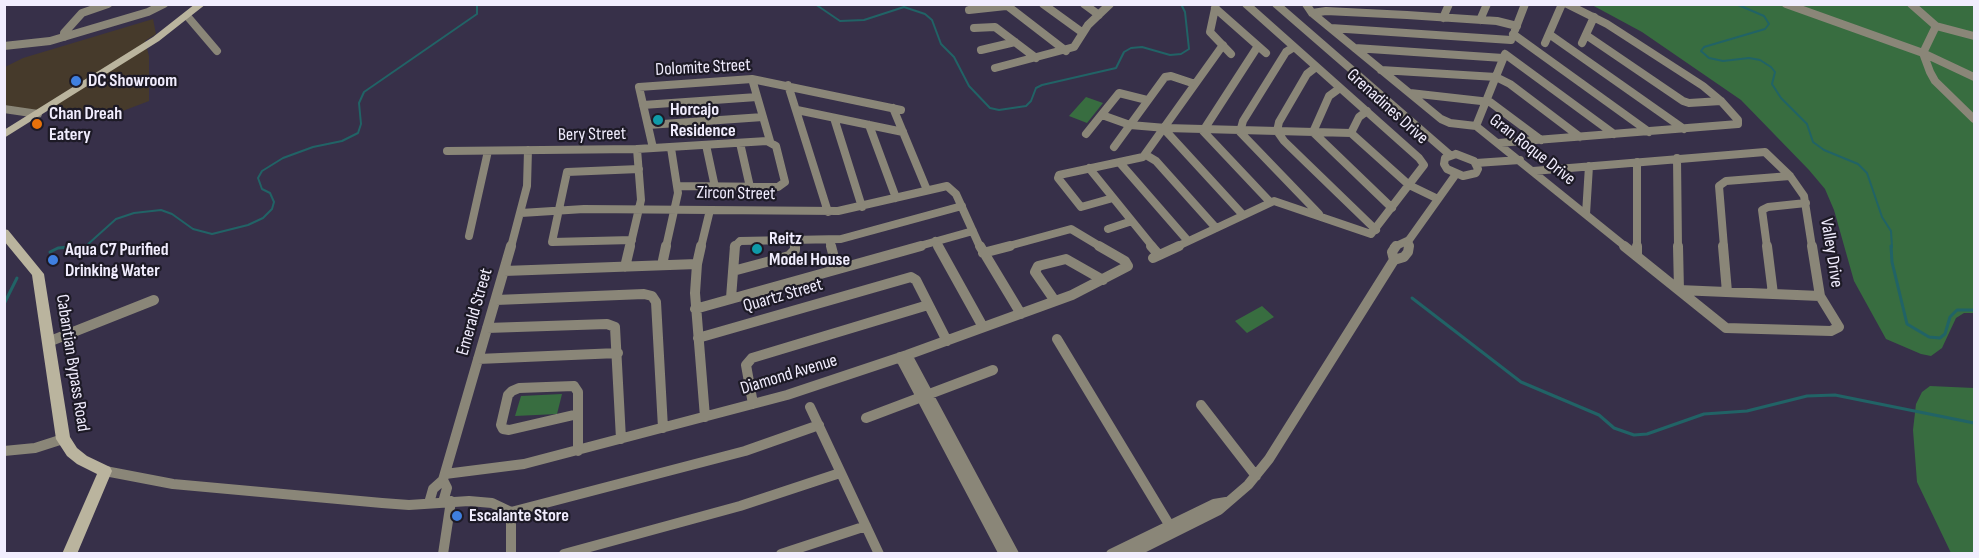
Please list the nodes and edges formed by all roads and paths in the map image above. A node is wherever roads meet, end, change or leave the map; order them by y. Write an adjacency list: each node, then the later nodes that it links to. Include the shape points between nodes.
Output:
1 (108, 4): 39 (street, via 82,13)
2 (164, 4): 39 (street)
3 (202, 4): 28 (main road)
4 (1043, 4): 36 (street)
5 (1083, 4): 26 (street)
6 (1110, 4): 26 (street)
7 (1246, 4): 46 (street, Grenadines Drive)
8 (1276, 4): 110 (street)
9 (1306, 4): 24 (street, Gran Roque Drive)
10 (1377, 4): 25 (street)
11 (1413, 4): 27 (street)
12 (1449, 4): 30 (street)
13 (1487, 4): 31 (street)
14 (1525, 4): 32 (street)
15 (1562, 4): 37 (street)
16 (1567, 4): 29 (street)
17 (1786, 4): 51 (street)
18 (1799, 4): 51 (street)
19 (1911, 4): 33 (street)
20 (1005, 5): 23 (street); 50 (street)
21 (1216, 6): 43 (street, via 1210,32); 45 (street)
22 (1340, 8): 24 (street); 25 (street)
23 (969, 10)
24 (1312, 13): 35 (street, Gran Roque Drive)
25 (1372, 13): 27 (street)
26 (1099, 15): 36 (street)
27 (1407, 15): 30 (street)
28 (188, 17): 49 (street); 75 (main road)
29 (1594, 17): 70 (street); 70 (street, via 1584,39 1683,101)
30 (1443, 18): 31 (street)
31 (1480, 20): 32 (street)
32 (1517, 26): 40 (street)
33 (1936, 26): 38 (street); 51 (street)
34 (974, 27): 41 (street, via 993,26)
35 (1331, 28): 40 (street); 47 (street, Gran Roque Drive)
36 (1083, 33): 50 (street, via 1077,45)
37 (1549, 33): 42 (street); 86 (street)
38 (1974, 36)
39 (64, 37): 44 (street)
40 (1512, 37): 54 (street); 91 (street)
41 (1015, 42): 48 (street); 55 (street)
42 (1545, 42)
43 (1223, 45): 53 (street); 63 (street)
44 (4, 46)
45 (1258, 46): 52 (street); 85 (street)
46 (1294, 47): 56 (street, Grenadines Drive); 87 (street, via 1286,52)
47 (1355, 48): 54 (street); 58 (street, Gran Roque Drive)
48 (981, 50)
49 (217, 51)
50 (1066, 51): 55 (street)
51 (1923, 52): 59 (street); 61 (street); 79 (street, via 1935,81)
52 (1266, 53)
53 (1232, 54)
54 (1504, 56): 60 (street); 95 (street)
55 (1036, 58): 57 (street)
56 (1316, 67): 65 (street, Grenadines Drive); 88 (street, via 1307,74)
57 (995, 68)
58 (1381, 70): 60 (street); 66 (street, Gran Roque Drive)
59 (1974, 72)
60 (1496, 77): 69 (street); 96 (street)
61 (1974, 77)
62 (752, 79): 64 (street, Dolomite Street); 67 (street); 71 (street, Dolomite Street, via 639,87)
63 (1195, 84): 68 (street, via 1167,76); 84 (street)
64 (788, 86): 73 (street); 89 (street, Dolomite Street, via 897,109)
65 (1340, 88): 74 (street, Grenadines Drive); 90 (street, via 1329,96)
66 (1410, 93): 69 (street); 83 (street, Gran Roque Drive, via 1445,122)
67 (757, 97): 71 (street); 77 (street)
68 (1147, 100): 76 (street, via 1121,92); 82 (street)
69 (1486, 100): 83 (street); 97 (street)
70 (1721, 101): 86 (street, via 1738,124)
71 (643, 105): 80 (street, Dolomite Street)
72 (4, 109): 75 (street)
73 (797, 110): 78 (street); 139 (street)
74 (1367, 111): 92 (street); 122 (street, Grenadines Drive, via 1423,163)
75 (38, 114): 94 (main road)
76 (1102, 114): 82 (street); 93 (street)
77 (763, 117): 80 (street); 98 (street)
78 (834, 118): 81 (street); 133 (street)
79 (1974, 120)
80 (648, 125): 103 (street, Dolomite Street)
81 (869, 125): 89 (street); 127 (street)
82 (1130, 125): 84 (street); 102 (street)
83 (1476, 126): 100 (street, Gran Roque Drive)
84 (1165, 129): 85 (street); 109 (street); 142 (street)
85 (1203, 129): 87 (street); 130 (street)
86 (1684, 129): 91 (street)
87 (1240, 130): 88 (street); 143 (street)
88 (1277, 131): 90 (street); 147 (street)
89 (903, 132): 126 (street)
90 (1313, 132): 92 (street); 134 (street)
91 (1649, 132): 95 (street)
92 (1351, 133): 122 (street)
93 (1086, 134)
94 (4, 135)
95 (1614, 135): 96 (street)
96 (1580, 137): 97 (street)
97 (1541, 140): 100 (street)
98 (771, 142): 99 (street, Bery Street); 125 (street, via 776,146 785,182)
99 (740, 143): 101 (street, Bery Street); 125 (street)
100 (1498, 144): 112 (street, Gran Roque Drive)
101 (706, 145): 104 (street, Bery Street); 124 (street)
102 (1114, 147)
103 (653, 148): 104 (street, Bery Street); 105 (street, Bery Street)
104 (671, 148): 123 (street)
105 (637, 149): 106 (street, Bery Street); 118 (street)
106 (528, 150): 107 (street, Bery Street); 140 (street, Emerald Street)
107 (488, 151): 108 (street, Bery Street); 150 (street)
108 (447, 152)
109 (1146, 155): 114 (street); 145 (street, via 1156,161)
110 (1450, 155): 115 (street, via 1466,156); 120 (street, via 1444,164)
111 (1677, 158): 113 (street); 121 (street, Valley Drive, via 1765,152); 165 (street)
112 (1520, 160): 115 (street); 119 (street, Gran Roque Drive)
113 (1637, 162): 116 (street); 157 (street)
114 (1120, 163): 117 (street); 155 (street)
115 (1476, 164): 120 (street, via 1474,175)
116 (1589, 166): 119 (street); 141 (street)
117 (1089, 168): 128 (street); 128 (street, via 1058,178 1081,207)
118 (639, 169): 135 (street, via 567,172); 136 (street)
119 (1533, 171): 141 (street, Gran Roque Drive)
120 (1456, 174): 129 (street)
121 (1790, 176): 131 (street, Valley Drive); 166 (street, via 1726,181 1719,186)
122 (1409, 185): 129 (street); 134 (street, Grenadines Drive)
123 (678, 186): 124 (street); 137 (street)
124 (715, 186): 125 (street)
125 (750, 187)
126 (927, 190): 127 (street, Zircon Street); 132 (street, Zircon Street, via 947,186 954,190)
127 (896, 198): 133 (street, Zircon Street)
128 (1113, 198): 144 (street)
129 (1438, 199): 202 (street, via 1409,240 1406,255 1394,260)
130 (1270, 202): 142 (street); 143 (street, via 1281,201)
131 (1806, 203): 167 (street, via 1762,210); 168 (street, Valley Drive)
132 (962, 206): 148 (street); 153 (street, via 859,236)
133 (862, 207): 139 (street, Zircon Street)
134 (1392, 208): 147 (street, Grenadines Drive)
135 (559, 210): 136 (street, Zircon Street); 140 (street, Zircon Street); 151 (street, via 552,242)
136 (639, 210): 137 (street, Zircon Street); 151 (street)
137 (674, 210): 138 (street, Zircon Street); 159 (street)
138 (710, 210): 139 (street, Zircon Street); 158 (street)
139 (828, 212)
140 (521, 213): 162 (street, Emerald Street)
141 (1586, 214): 157 (street, Gran Roque Drive)
142 (1243, 215): 145 (street)
143 (1323, 218): 147 (street, via 1364,233)
144 (1132, 221): 146 (street); 155 (street, via 1156,256)
145 (1216, 228): 155 (street)
146 (1108, 229)
147 (1376, 230)
148 (973, 231): 154 (street); 156 (street)
149 (4, 233): 182 (main road, Cabantian Bypass Road, via 38,274)
150 (469, 236)
151 (632, 240): 160 (street)
152 (795, 240): 153 (street); 163 (street, via 795,250 789,256); 163 (street, via 737,243)
153 (829, 240): 161 (street)
154 (935, 241): 161 (street); 176 (street)
155 (1188, 241)
156 (983, 254): 164 (street, Diamond Avenue, via 1071,229 1125,261 1128,266); 175 (street)
157 (1637, 256): 165 (street, Gran Roque Drive)
158 (697, 264): 159 (street); 174 (street)
159 (662, 265): 160 (street)
160 (625, 267): 162 (street)
161 (837, 269): 169 (street)
162 (504, 271): 171 (street, Emerald Street)
163 (733, 271): 169 (street)
164 (1103, 280): 172 (street, Diamond Avenue); 172 (street, via 1066,259 1036,267 1035,272)
165 (1679, 290): 166 (street); 178 (street, Gran Roque Drive)
166 (1727, 292): 167 (street)
167 (1773, 294): 168 (street)
168 (1820, 296): 178 (street, Valley Drive, via 1838,323 1836,330)
169 (731, 298): 174 (street)
170 (154, 300): 182 (street)
171 (496, 300): 177 (street, Emerald Street); 195 (street, via 652,296 656,302)
172 (1055, 301): 175 (street, Diamond Avenue)
173 (928, 305): 179 (street, Quartz Street, via 916,280 907,277); 181 (street, Quartz Street); 188 (street, via 752,358 746,365)
174 (695, 309): 179 (street)
175 (1021, 314): 176 (street, Diamond Avenue)
176 (983, 327): 181 (street, Diamond Avenue)
177 (488, 328): 183 (street, via 607,324 616,330); 185 (street, Emerald Street)
178 (1726, 328)
179 (698, 338): 192 (street)
180 (1057, 339): 209 (street)
181 (946, 340): 184 (street, Diamond Avenue)
182 (48, 342): 196 (main road, Cabantian Bypass Road)
183 (618, 353): 185 (street); 197 (street)
184 (903, 356): 187 (street); 188 (street, Diamond Avenue)
185 (478, 359): 203 (street, Emerald Street)
186 (993, 370): 187 (street)
187 (925, 396): 193 (street); 210 (street)
188 (753, 404): 192 (street, Diamond Avenue)
189 (1201, 405): 202 (street)
190 (810, 407): 194 (street)
191 (578, 414): 191 (street, via 510,430 501,425 509,393 519,388 574,386 579,392); 199 (street)
192 (705, 417): 195 (street, Diamond Avenue)
193 (866, 418)
194 (819, 425): 201 (street); 207 (street, via 681,469)
195 (663, 428): 197 (street, Diamond Avenue)
196 (63, 439): 198 (street, via 35,448); 200 (main road, Cabantian Bypass Road, via 82,460)
197 (621, 440): 199 (street, Diamond Avenue)
198 (4, 451)
199 (578, 451): 203 (street, Diamond Avenue)
200 (105, 471): 206 (street, via 173,484 382,503); 212 (main road)
201 (840, 473): 208 (street); 211 (street)
202 (1256, 476): 205 (street)
203 (444, 477): 204 (street, Emerald Street); 206 (street, Emerald Street, via 433,489)
204 (447, 502): 206 (street); 207 (street, via 492,503); 213 (street, Emerald Street)
205 (1229, 502): 209 (street, via 1214,504); 221 (street)
206 (429, 503)
207 (511, 512): 214 (street)
208 (866, 526): 216 (street); 217 (street)
209 (1170, 526): 220 (street)
210 (1001, 540): 218 (street); 219 (street)
211 (582, 551): 215 (street)
212 (69, 554)
213 (443, 554)
214 (511, 554)
215 (564, 554)
216 (781, 554)
217 (879, 554)
218 (1004, 554)
219 (1014, 554)
220 (1112, 554)
221 (1131, 554)

